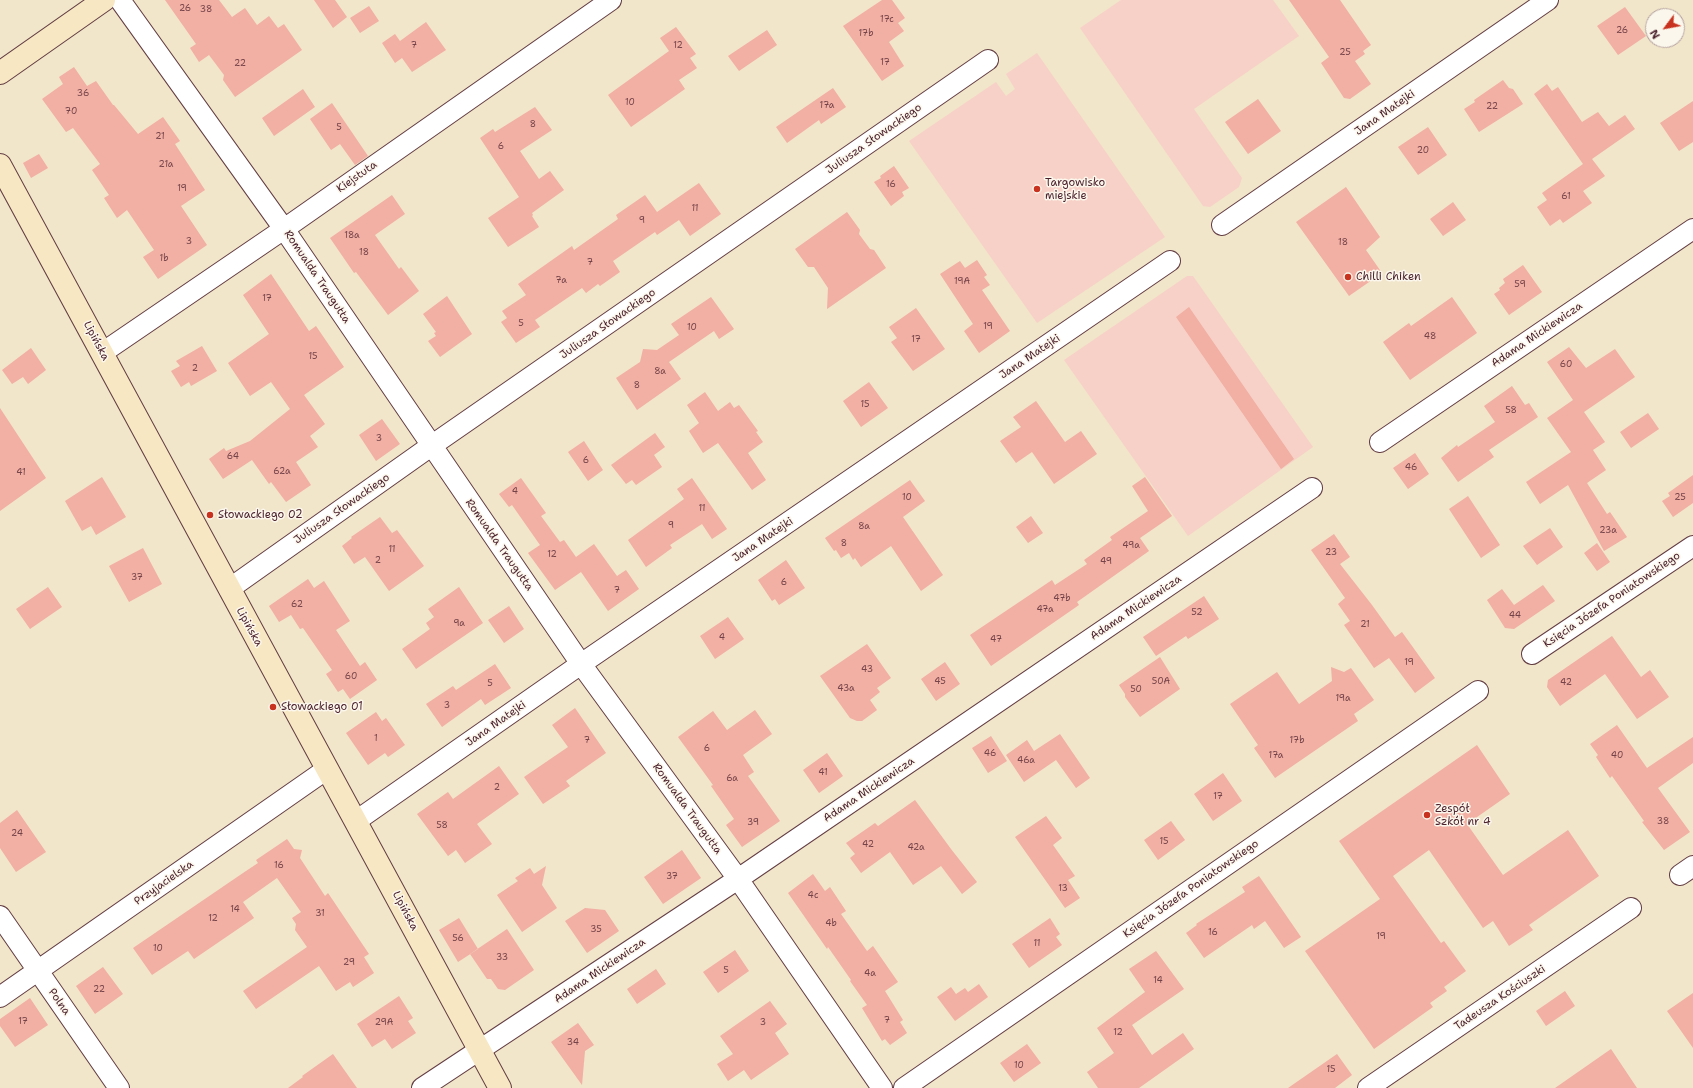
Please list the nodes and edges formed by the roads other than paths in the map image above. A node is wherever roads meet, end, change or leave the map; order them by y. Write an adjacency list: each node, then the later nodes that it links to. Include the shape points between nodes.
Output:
1 (104, 0): 6 (street)
2 (120, 0): 10 (street, Romualda Traugutta)
3 (611, 0): 10 (street, Kiejstuta)
4 (1548, 0): 8 (street, Jana Matejki)
5 (988, 60): 14 (street, Juliusza Słowackiego)
6 (0, 73)
7 (0, 165): 12 (street, Lipińska)
8 (1222, 225)
9 (1693, 228): 13 (street, Adama Mickiewicza)
10 (284, 229): 12 (street, Kiejstuta); 14 (street, Romualda Traugutta)
11 (1170, 261): 19 (street, Jana Matejki)
12 (102, 352): 17 (street, Lipińska)
13 (1380, 442)
14 (431, 446): 17 (street, Juliusza Słowackiego); 19 (street, Romualda Traugutta)
15 (1312, 488): 23 (street, Adama Mickiewicza)
16 (1693, 546): 18 (street, Księcia Józefa Poniatowskiego)
17 (229, 589): 21 (street, Lipińska)
18 (1532, 654)
19 (581, 664): 22 (street, Jana Matejki); 23 (street, Romualda Traugutta)
20 (1478, 691): 33 (street, Księcia Józefa Poniatowskiego)
21 (327, 769): 22 (street, Lipińska); 26 (street, Przyjacielska)
22 (356, 821): 28 (street, Lipińska)
23 (738, 880): 28 (street, Adama Mickiewicza); 32 (street, Romualda Traugutta)
24 (1631, 908): 34 (street, Tadeusza Kościuszki)
25 (0, 916): 26 (street, Polna)
26 (38, 971): 27 (street, Przyjacielska); 29 (street, Polna)
27 (0, 997)
28 (480, 1050): 30 (street, Adama Mickiewicza); 31 (street, Lipińska)
29 (118, 1088)
30 (422, 1088)
31 (500, 1088)
32 (882, 1088)
33 (904, 1088)
34 (1368, 1088)

